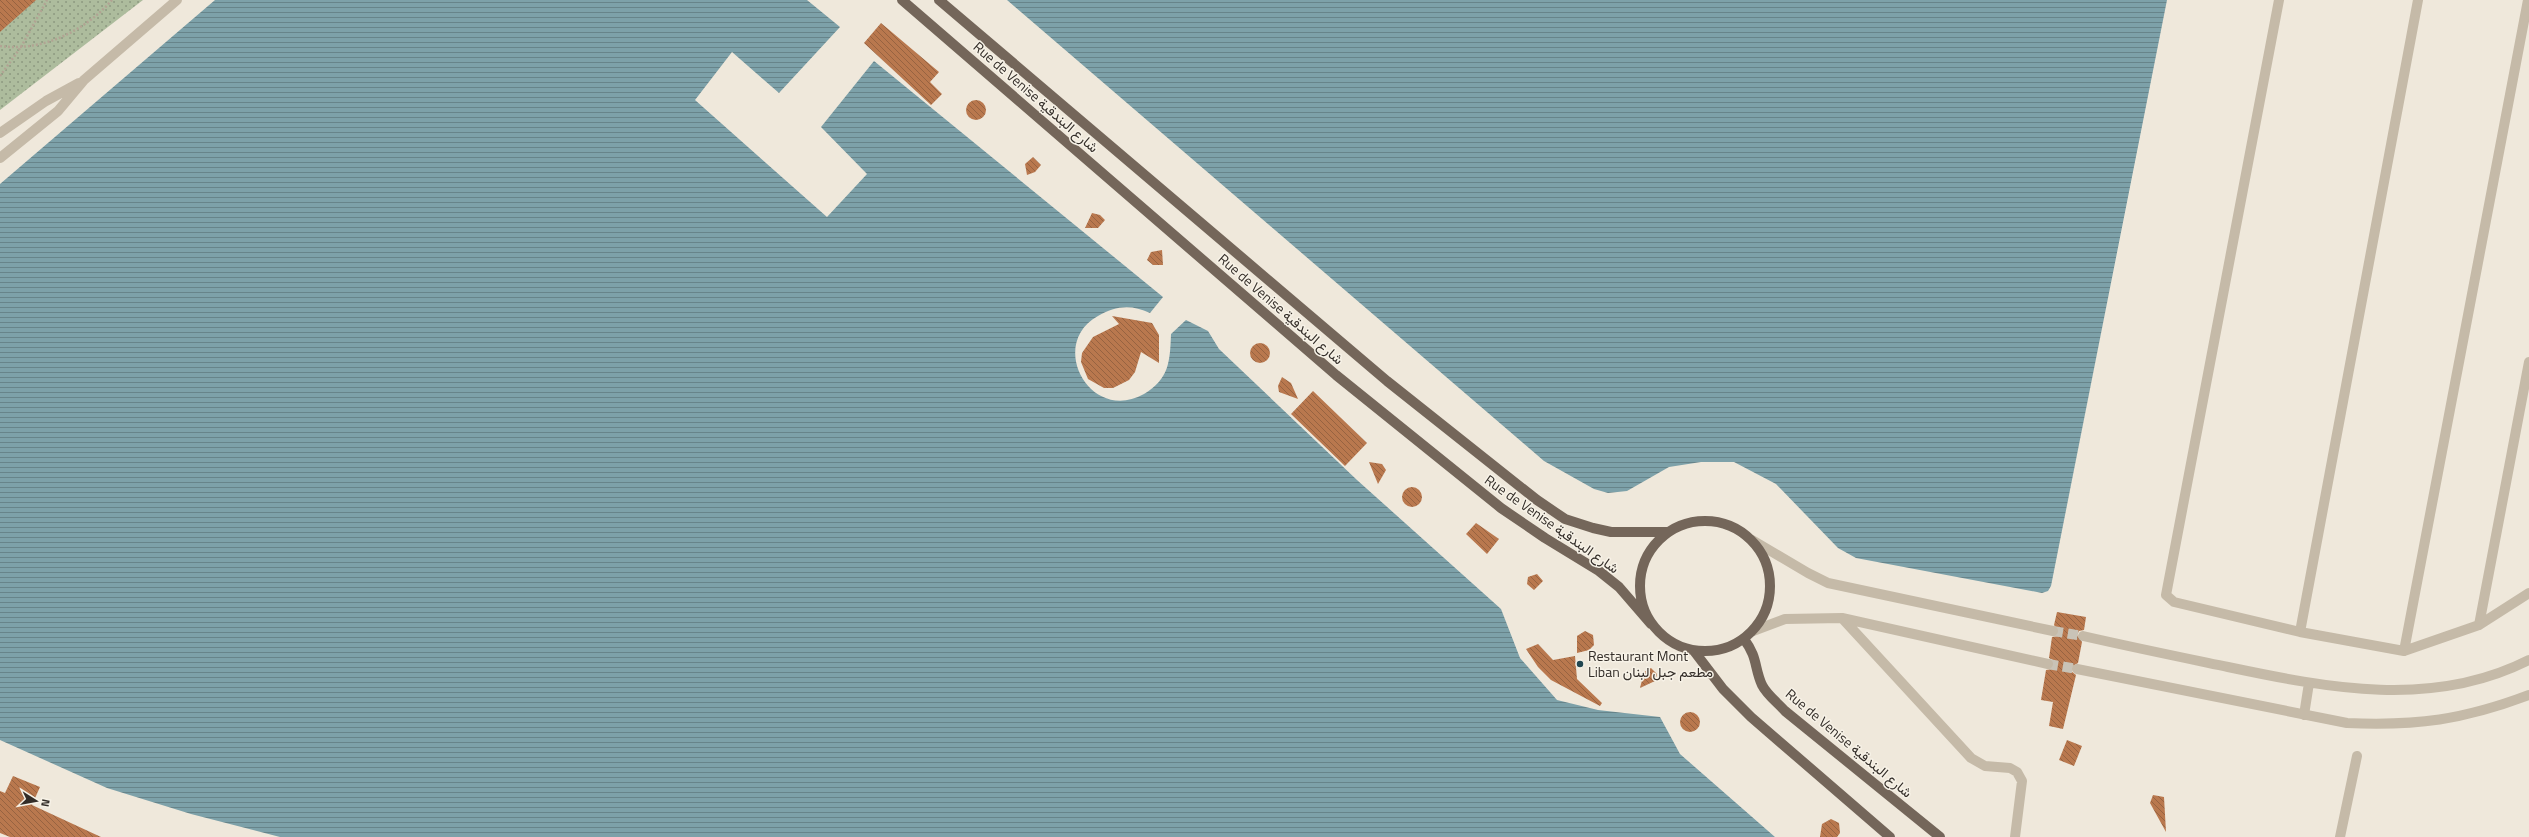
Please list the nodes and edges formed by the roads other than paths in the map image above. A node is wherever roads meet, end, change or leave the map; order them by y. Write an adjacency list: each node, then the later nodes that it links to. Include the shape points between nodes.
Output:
1 (178, 0): 7 (street)
2 (902, 0): 15 (main road, Rue de Venise شارع البندقية, via 1336,375 1501,508 1544,538 1599,570 1619,587)
3 (939, 0): 11 (main road, Rue de Venise شارع البندقية, via 1387,381 1537,500 1565,519 1593,528 1618,532)
4 (2279, 0): 19 (street, via 2166,595 2174,602)
5 (2418, 0): 19 (street)
6 (2528, 0): 23 (street)
7 (84, 80): 8 (street, via 46,101); 9 (street, via 58,111)
8 (0, 133)
9 (0, 158)
10 (2529, 362): 16 (street)
11 (1667, 532): 12 (main road, via 1685,523 1703,520 1721,522 1738,529); 15 (main road, via 1652,546 1642,565 1639,585 1642,606)
12 (1752, 540): 17 (main road, via 1762,553 1770,585 1768,602); 18 (street, via 1808,574 1828,582)
13 (2529, 593): 16 (street)
14 (1842, 618): 17 (street, via 1785,619); 25 (street); 33 (street, via 1971,758 1984,766 2010,768 2017,772 2022,781)
15 (1651, 624): 22 (main road, via 1663,637 1677,646)
16 (2479, 625): 23 (street)
17 (1753, 631): 21 (main road)
18 (2053, 631)
19 (2300, 632): 23 (street)
20 (2083, 636): 27 (street)
21 (1744, 639): 22 (main road, via 1712,652); 32 (main road, Rue de Venise شارع البندقية, via 1756,659 1762,685 1771,696)
22 (1694, 651): 31 (main road, via 1723,689 1751,717)
23 (2404, 651)
24 (2529, 660): 27 (street, via 2473,681 2423,689 2344,689)
25 (2048, 664)
26 (2077, 669): 29 (street)
27 (2309, 683): 29 (street)
28 (2529, 695): 29 (street, via 2452,719 2415,723 2346,722)
29 (2304, 715)
30 (2357, 756): 34 (street)
31 (1890, 837)
32 (1940, 837)
33 (2015, 837)
34 (2340, 837)

